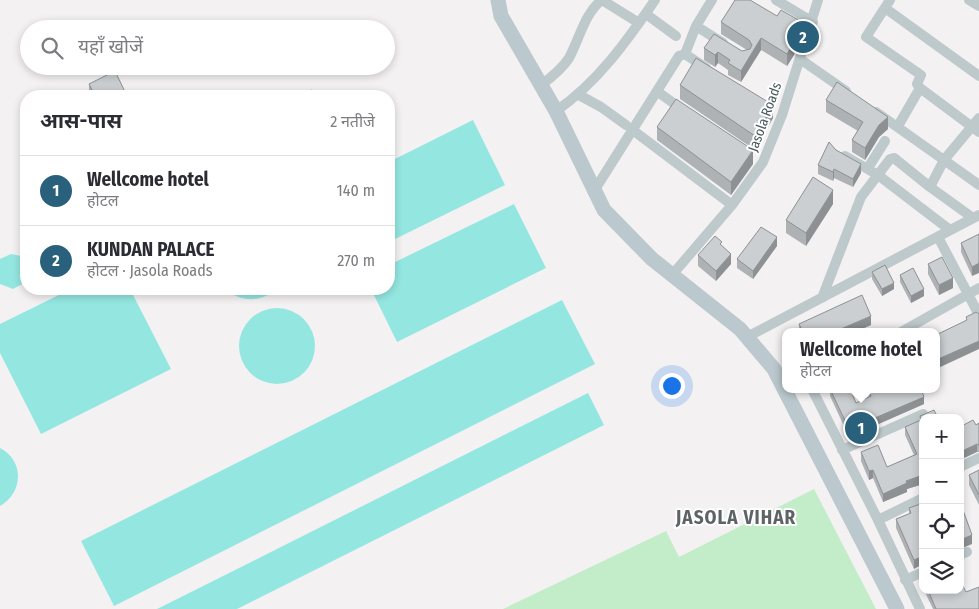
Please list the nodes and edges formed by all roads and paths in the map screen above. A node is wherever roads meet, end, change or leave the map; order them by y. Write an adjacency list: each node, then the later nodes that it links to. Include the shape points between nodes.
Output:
1 (498, 0): 19 (street, via 501,16)
2 (655, 0): 9 (street)
3 (712, 0): 12 (street)
4 (776, 0): 10 (street)
5 (818, 0): 10 (street, Jasola Roads)
6 (969, 0): 8 (street)
7 (887, 4): 18 (street); 20 (street, via 866,37 921,75 917,84)
8 (979, 6)
9 (646, 14): 11 (street); 13 (street)
10 (813, 22): 16 (street, Jasola Roads)
11 (639, 23): 19 (street, via 602,0 592,12 569,58); 22 (street)
12 (696, 26): 14 (street); 15 (street)
13 (676, 36)
14 (729, 47)
15 (685, 54): 17 (street); 21 (street, via 679,56)
16 (800, 59): 23 (street); 39 (street, Jasola Roads, via 766,156)
17 (712, 72)
18 (979, 76)
19 (541, 85): 25 (street)
20 (920, 88): 28 (street); 30 (street)
21 (658, 92): 26 (street); 29 (street)
22 (579, 95): 25 (street); 29 (street)
23 (853, 96)
24 (867, 106): 28 (street)
25 (556, 111): 38 (street)
26 (693, 116)
27 (979, 118): 30 (street)
28 (898, 126): 33 (street)
29 (630, 128): 38 (street); 39 (street)
30 (975, 129): 33 (street)
31 (885, 141): 34 (street)
32 (839, 153): 34 (street)
33 (944, 160): 36 (street); 37 (street)
34 (868, 168): 35 (street)
35 (878, 174): 37 (street, via 892,158); 41 (street); 46 (street, via 856,206)
36 (979, 185)
37 (930, 187): 40 (street)
38 (594, 191): 43 (street, via 604,210)
39 (732, 205): 43 (street, Jasola Roads)
40 (976, 217): 41 (street)
41 (950, 230): 42 (street)
42 (938, 237): 45 (street); 46 (street)
43 (672, 275): 49 (street)
44 (979, 288): 45 (street)
45 (967, 294): 47 (street); 48 (street)
46 (822, 298): 49 (street)
47 (979, 315)
48 (908, 328)
49 (747, 337): 50 (street, via 774,369)
50 (782, 384)
51 (787, 393): 61 (street)
52 (814, 393): 54 (street)
53 (919, 416): 54 (street)
54 (842, 450): 58 (street)
55 (979, 458): 56 (street)
56 (964, 465)
57 (919, 500): 58 (street)
58 (878, 520): 60 (street)
59 (919, 574): 60 (street)
60 (905, 580): 62 (street)
61 (897, 609)
62 (920, 609)

